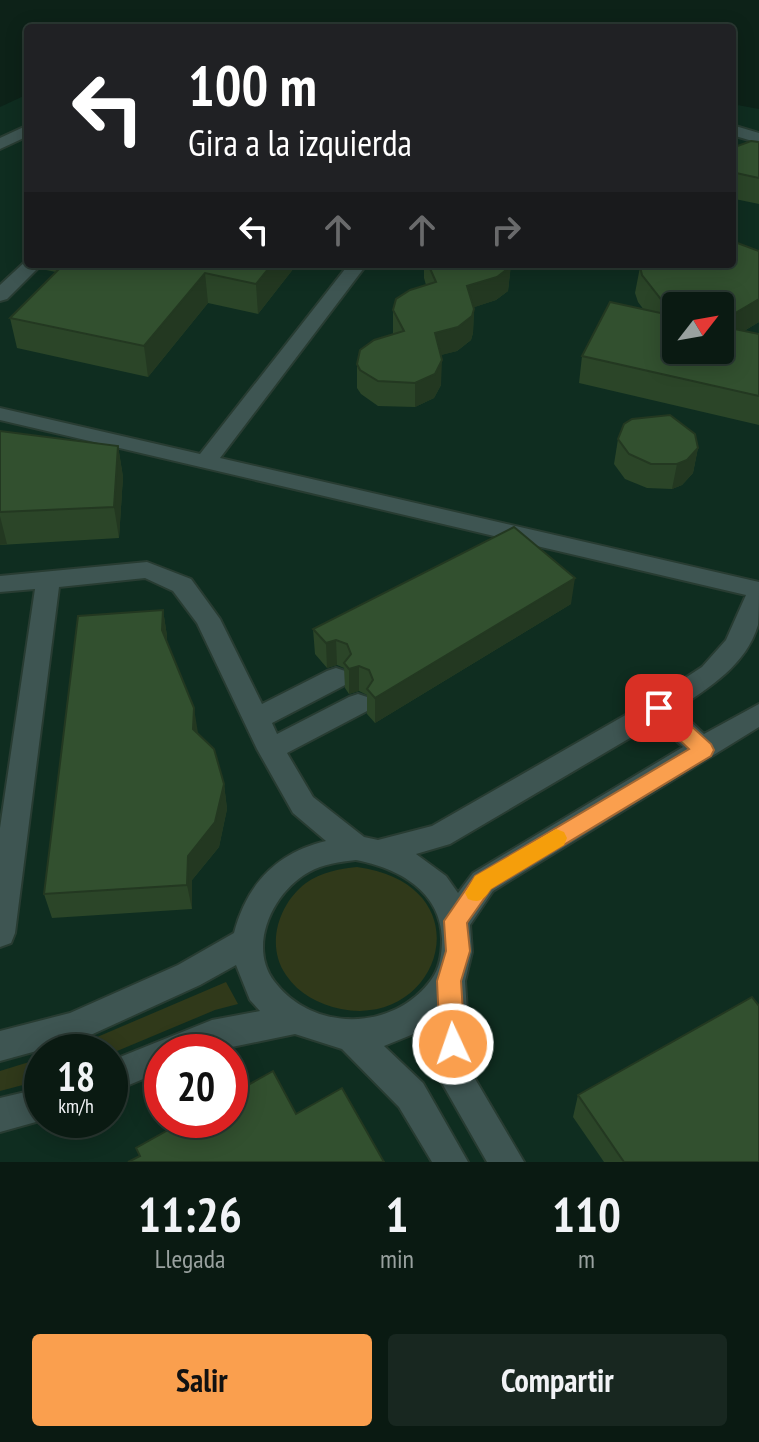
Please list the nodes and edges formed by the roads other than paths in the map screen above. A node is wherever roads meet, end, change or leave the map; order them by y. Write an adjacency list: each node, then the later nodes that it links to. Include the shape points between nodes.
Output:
1 (736, 131): 3 (street)
2 (24, 132): 4 (street)
3 (759, 138)
4 (0, 144)
5 (29, 268): 7 (street)
6 (355, 268): 9 (street)
7 (0, 295)
8 (0, 414): 9 (street)
9 (206, 461): 12 (street)
10 (48, 581): 11 (street); 17 (street, via 147,570 182,585 208,619); 22 (street)
11 (0, 584)
12 (759, 592): 15 (street, via 737,645 711,674)
13 (336, 678): 17 (street)
14 (358, 704): 18 (street)
15 (659, 708): 19 (street); 20 (street, via 440,836)
16 (759, 714): 19 (street)
17 (257, 718): 18 (street)
18 (271, 749): 20 (street, via 303,805)
19 (704, 750): 21 (street, via 483,882)
20 (368, 850): 21 (street, via 406,861 429,876); 23 (street, via 323,852 294,865 270,885 254,912)
21 (456, 921): 24 (street, via 458,951)
22 (0, 933)
23 (247, 942): 25 (street, via 252,972 268,999); 28 (street, via 189,975 73,1027)
24 (449, 981): 27 (street, via 409,1021 381,1033); 32 (street, via 455,1076)
25 (293, 1020): 26 (street); 27 (street, via 320,1032)
26 (217, 1034)
27 (351, 1036): 31 (street, via 411,1095)
28 (0, 1046)
29 (24, 1109): 30 (street)
30 (0, 1115)
31 (451, 1162)
32 (507, 1162)

